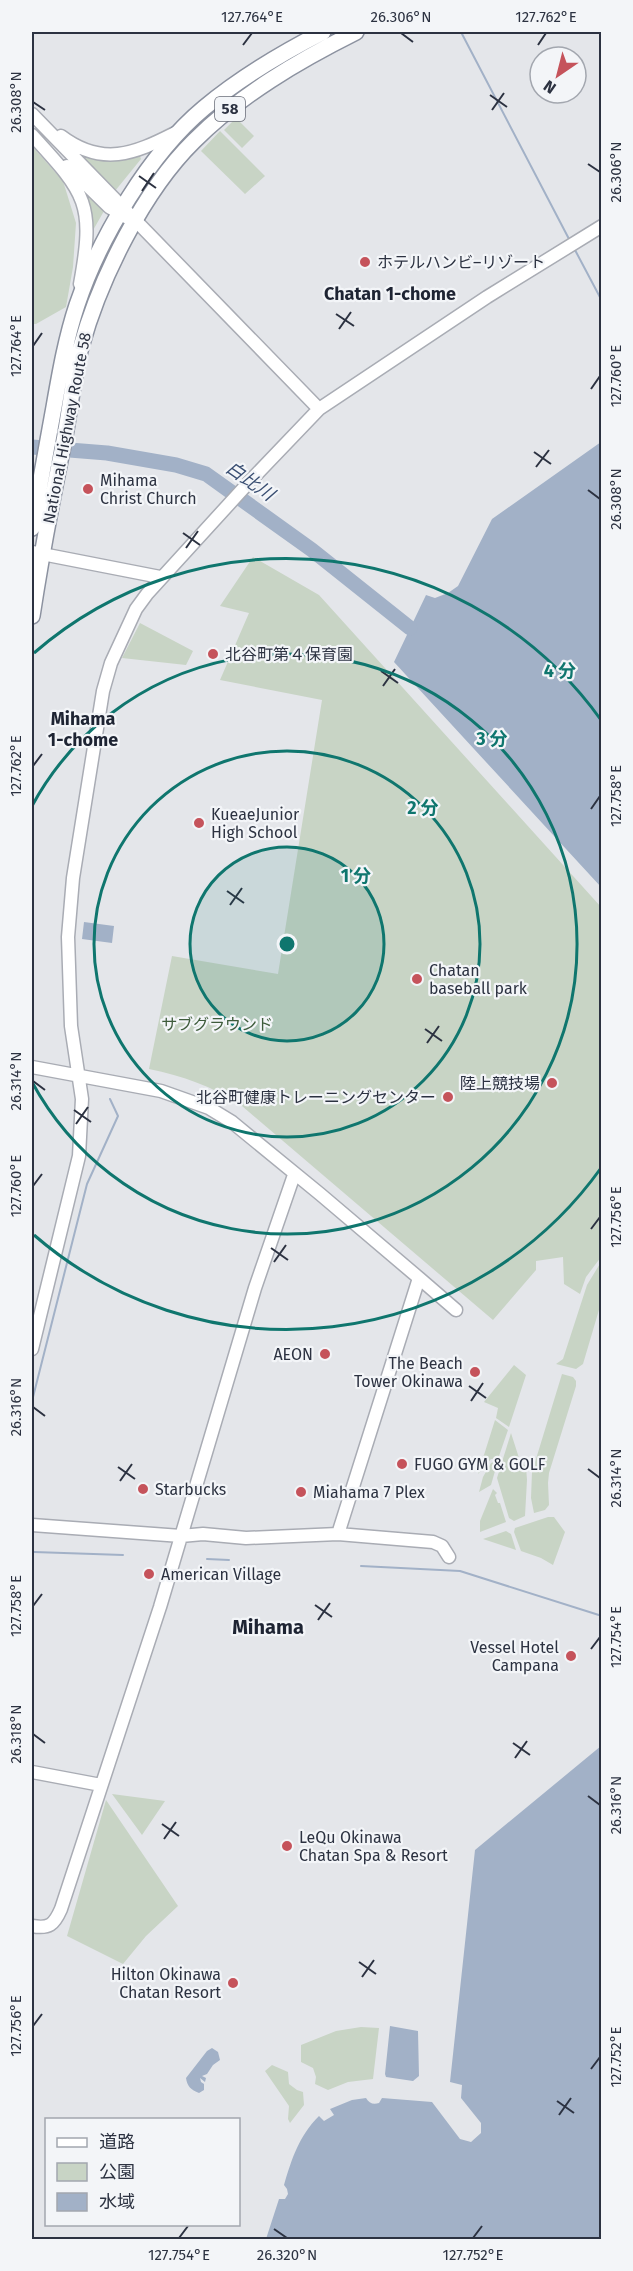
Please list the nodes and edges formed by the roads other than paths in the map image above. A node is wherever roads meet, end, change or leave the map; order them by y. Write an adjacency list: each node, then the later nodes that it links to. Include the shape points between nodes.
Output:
1 (323, 32): 5 (highway, National Highway Route 58 / 58, via 233,87)
2 (356, 32): 8 (highway, National Highway Route 58 / 58, via 282,73 208,127 179,157)
3 (32, 113): 5 (street, via 68,141 98,154 122,154 145,148); 7 (street)
4 (32, 130): 7 (street, via 109,207)
5 (180, 131): 7 (highway, National Highway Route 58 / 58)
6 (32, 135): 10 (street, via 60,166 83,201 87,216 87,241)
7 (122, 210): 8 (street); 10 (highway, National Highway Route 58 / 58, via 93,260)
8 (135, 222): 11 (street); 13 (highway, National Highway Route 58 / 58, via 102,286 81,349 59,467)
9 (602, 226): 11 (street, via 477,303)
10 (76, 305): 12 (highway, National Highway Route 58 / 58, via 64,350)
11 (319, 409): 14 (street)
12 (32, 528)
13 (37, 552): 14 (street); 15 (highway, National Highway Route 58 / 58)
14 (160, 577): 17 (street, via 136,609 111,663 103,691 73,878 68,938 70,1019)
15 (32, 616)
16 (32, 1067): 17 (street)
17 (78, 1075): 18 (street, via 160,1090 209,1108 232,1122); 21 (street, via 82,1119 79,1156)
18 (294, 1175): 19 (street); 24 (street, via 255,1288)
19 (419, 1278): 20 (street); 23 (street)
20 (456, 1310)
21 (32, 1349)
22 (32, 1525): 24 (street)
23 (338, 1534): 24 (street); 25 (street, via 433,1542)
24 (181, 1536): 27 (street)
25 (449, 1557)
26 (32, 1772): 27 (street)
27 (101, 1785): 28 (street, via 57,1919 43,1928)
28 (32, 1926)

